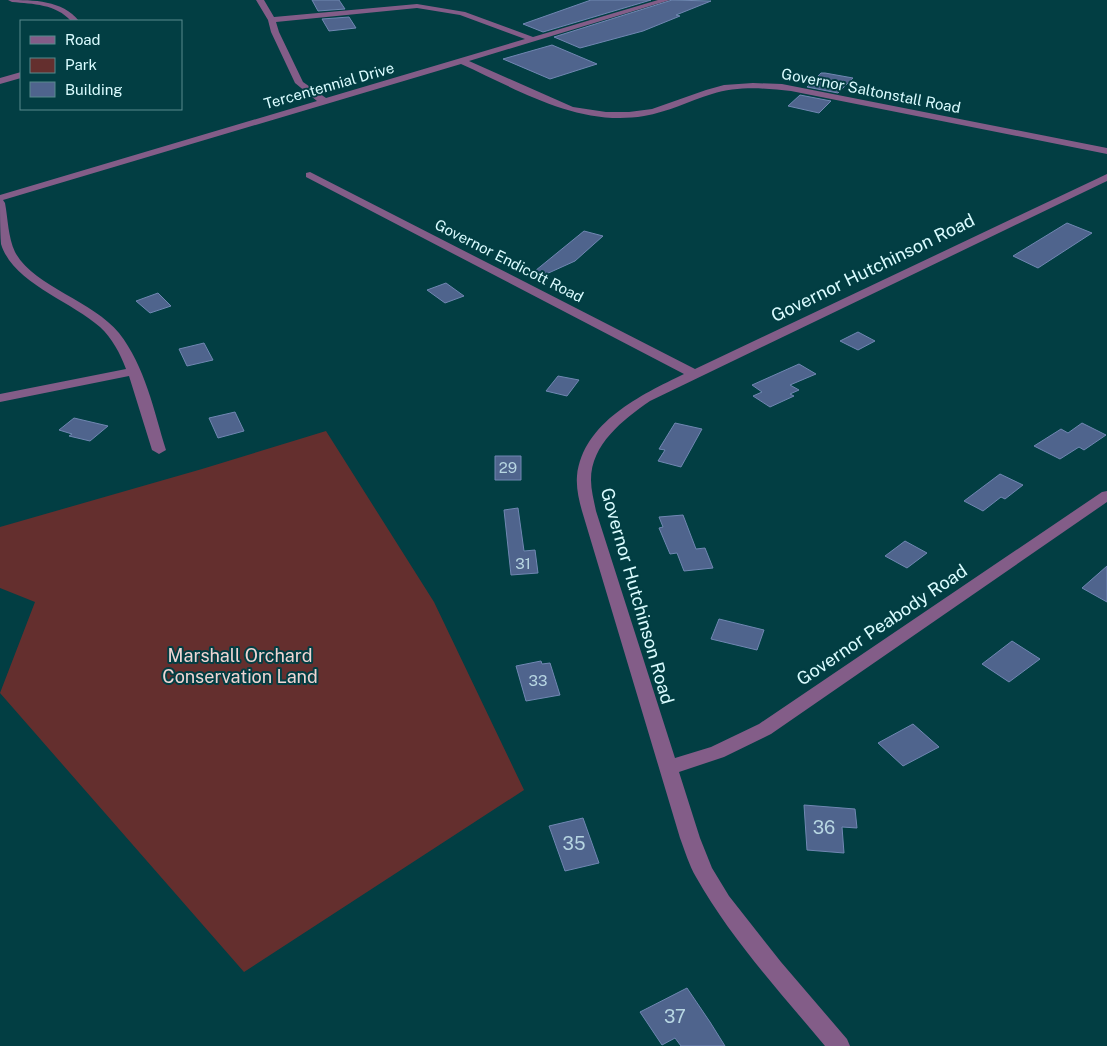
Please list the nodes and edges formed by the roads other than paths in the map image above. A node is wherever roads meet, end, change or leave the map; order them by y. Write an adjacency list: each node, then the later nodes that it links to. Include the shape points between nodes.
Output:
1 (12, 0): 4 (street, via 64,10)
2 (260, 0): 5 (street)
3 (666, 0): 6 (street, Tercentennial Drive)
4 (74, 20)
5 (272, 20): 6 (street, via 435,7 468,14); 10 (street, via 299,82)
6 (534, 40): 7 (street, Tercentennial Drive)
7 (462, 61): 10 (street, Tercentennial Drive); 11 (street, Governor Saltonstall Road, via 570,108 604,115 643,113 714,90 771,85)
8 (20, 75): 9 (street)
9 (0, 81)
10 (325, 102): 14 (street, Tercentennial Drive)
11 (1107, 151)
12 (310, 175): 17 (street, Governor Endicott Road)
13 (1107, 177): 17 (street, Governor Hutchinson Road)
14 (0, 198)
15 (0, 203): 16 (street, via 6,241 14,261 107,326)
16 (133, 371): 18 (street); 19 (street)
17 (694, 374): 21 (street, Governor Hutchinson Road, via 645,398 615,420 593,446 584,476 589,511)
18 (0, 398)
19 (159, 450)
20 (1107, 494): 21 (street, Governor Peabody Road, via 765,730 718,753)
21 (668, 767): 22 (street, Governor Hutchinson Road, via 703,871 722,902 773,968)
22 (839, 1046)

